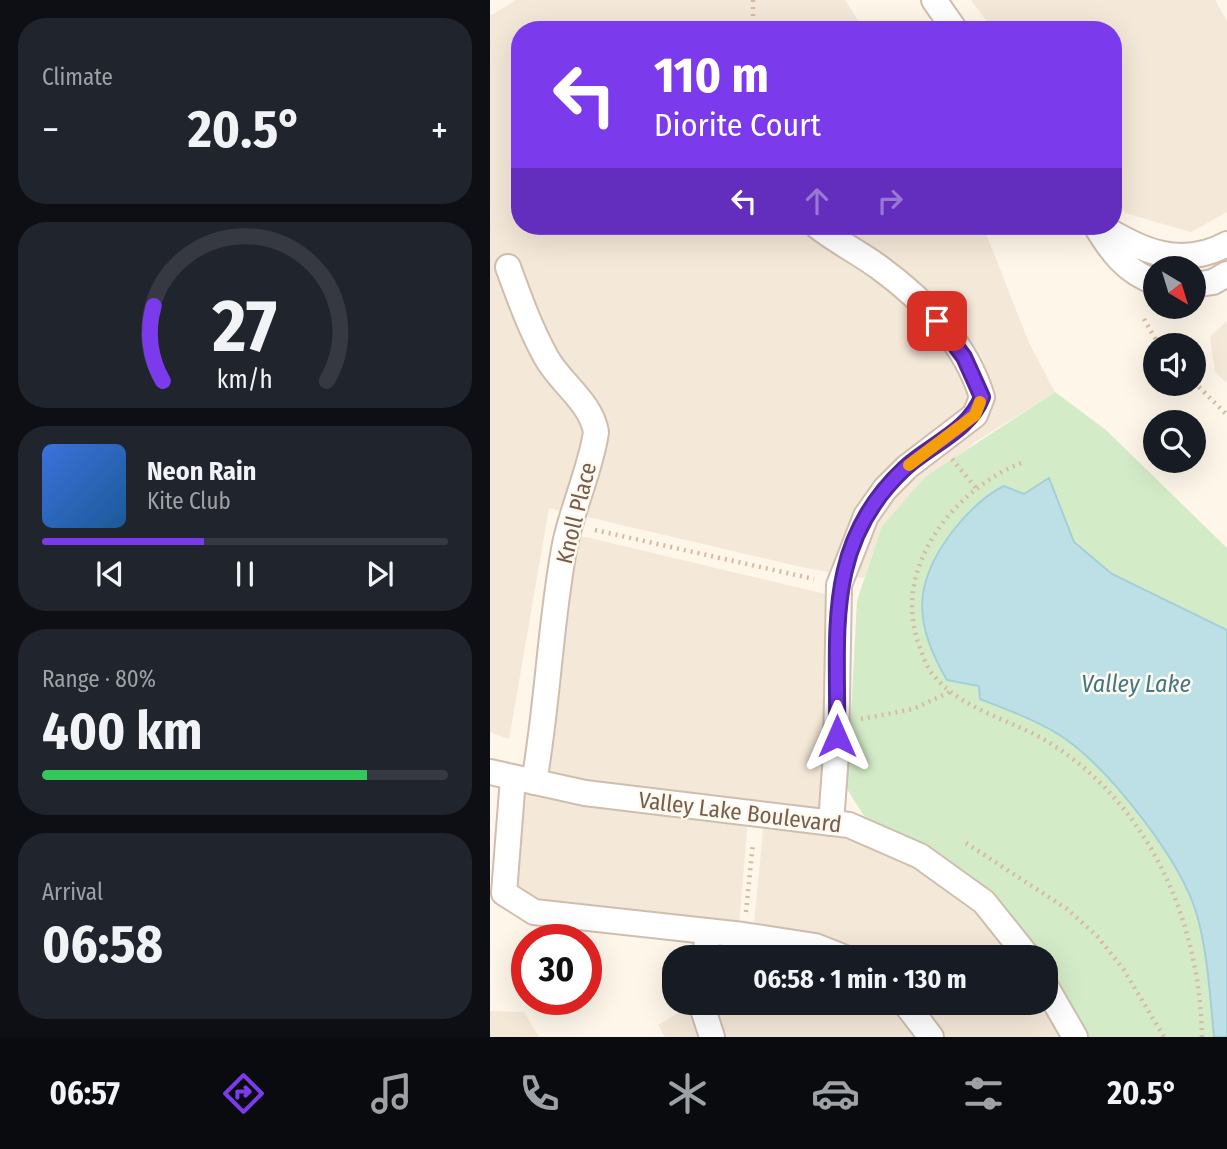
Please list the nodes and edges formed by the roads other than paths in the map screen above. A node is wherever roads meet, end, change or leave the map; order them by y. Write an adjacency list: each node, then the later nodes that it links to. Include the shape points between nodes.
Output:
1 (934, 0): 2 (street)
2 (949, 21)
3 (831, 235): 14 (street, via 923,302 964,357 982,397 975,415 885,489 866,516 839,585)
4 (1101, 235): 11 (street, via 1113,254)
5 (1116, 235): 7 (street, via 1137,248 1164,255)
6 (1227, 244): 7 (street)
7 (1201, 252): 8 (street)
8 (1200, 256)
9 (508, 267): 13 (street, Knoll Place, via 546,357 585,406 596,432 565,544 546,715)
10 (1227, 274): 12 (street)
11 (1143, 278)
12 (1206, 281)
13 (512, 777): 14 (street, Valley Lake Boulevard, via 586,793); 15 (street, Knoll Place, via 504,892 534,912)
14 (831, 823): 18 (street, Valley Lake Boulevard, via 849,825 920,856 984,902)
15 (708, 932): 16 (street); 17 (street)
16 (706, 945)
17 (807, 945)
18 (1018, 945)
19 (1058, 1008): 24 (street)
20 (705, 1015): 22 (street)
21 (914, 1015): 23 (street)
22 (712, 1037)
23 (931, 1037)
24 (1075, 1037)

